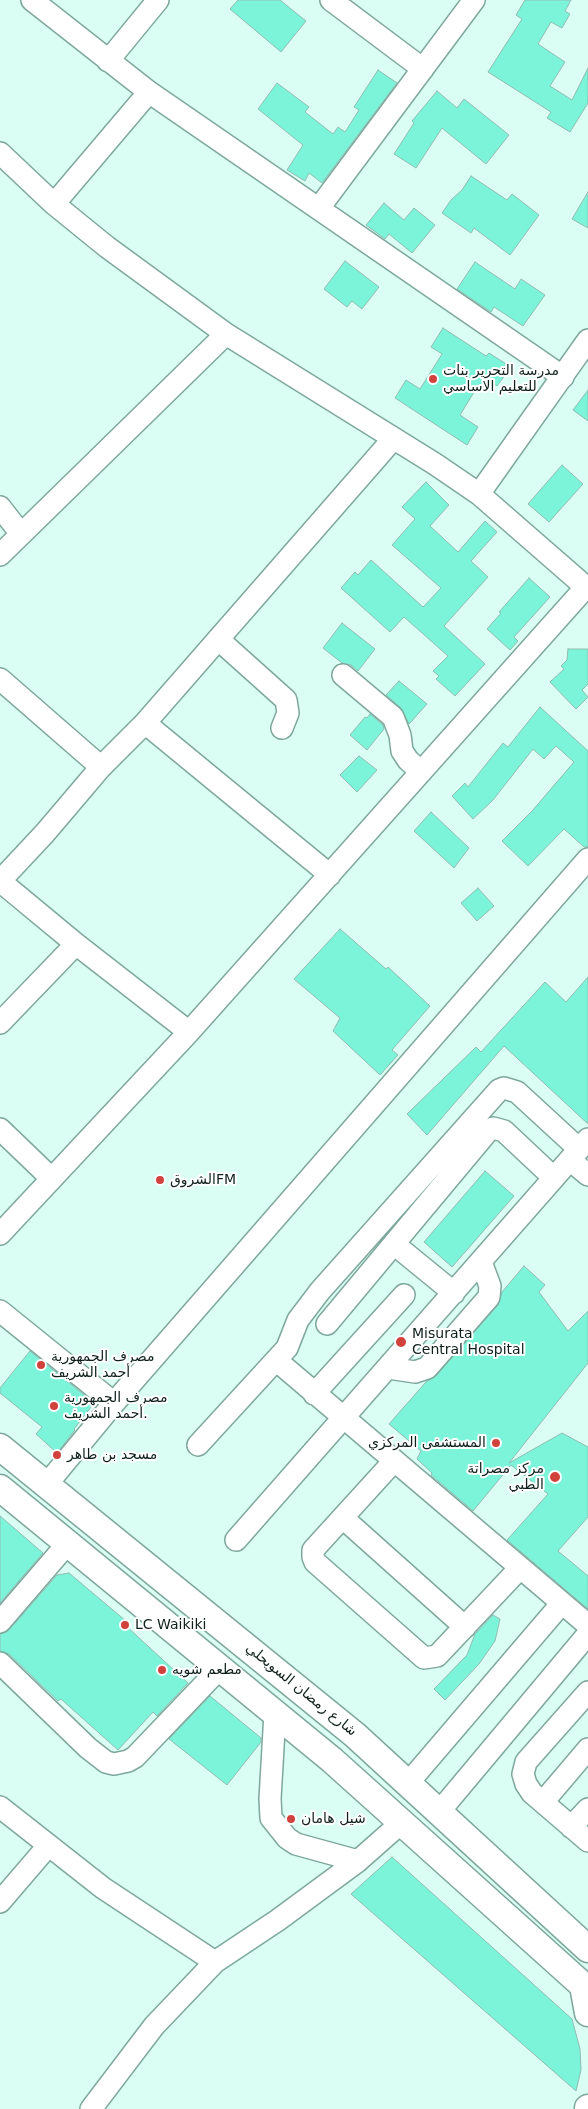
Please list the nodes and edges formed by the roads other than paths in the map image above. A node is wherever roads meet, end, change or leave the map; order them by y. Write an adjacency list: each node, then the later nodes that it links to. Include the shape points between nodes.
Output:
1 (32, 0): 5 (street)
2 (158, 0): 5 (street)
3 (331, 0): 6 (street)
4 (474, 0): 6 (street)
5 (108, 61): 7 (street)
6 (423, 69): 10 (street)
7 (149, 92): 9 (street); 10 (street)
8 (0, 153): 9 (street)
9 (54, 204): 11 (street, via 106,247)
10 (319, 208): 13 (street)
11 (226, 334): 14 (street); 17 (street)
12 (588, 340): 13 (street)
13 (563, 377): 15 (street)
14 (393, 439): 15 (street); 20 (street)
15 (479, 494): 19 (street)
16 (0, 508): 17 (street)
17 (21, 534): 18 (street)
18 (0, 554)
19 (587, 588): 26 (street)
20 (218, 639): 23 (street); 24 (street, via 286,700 288,713)
21 (343, 675): 26 (street, via 393,717 402,751)
22 (0, 679): 25 (street)
23 (145, 723): 25 (street); 28 (street)
24 (282, 728)
25 (101, 767): 29 (street)
26 (421, 772): 28 (street)
27 (584, 872): 48 (street)
28 (330, 875): 32 (street)
29 (0, 881): 30 (street)
30 (76, 944): 31 (street); 32 (street)
31 (0, 1023)
32 (189, 1032): 36 (street)
33 (0, 1129): 36 (street)
34 (579, 1149): 35 (street); 37 (street); 45 (street, via 517,1092 504,1088 499,1090 320,1291 298,1320 286,1348)
35 (588, 1175)
36 (51, 1178): 38 (street)
37 (554, 1178): 39 (street, via 504,1131 493,1128); 40 (street)
38 (0, 1234)
39 (394, 1244): 41 (street); 44 (street)
40 (481, 1262): 41 (street); 46 (street, via 490,1286 489,1297 427,1368 415,1372)
41 (454, 1293): 46 (street)
42 (404, 1295): 47 (street)
43 (0, 1312): 48 (street)
44 (326, 1324)
45 (276, 1360): 47 (street); 50 (street)
46 (388, 1368): 49 (street)
47 (314, 1394): 49 (street)
48 (114, 1403): 53 (street)
49 (344, 1419): 52 (street); 56 (street)
50 (198, 1444)
51 (0, 1447): 53 (main road, شارع رمضان السويحلي)
52 (394, 1460): 55 (street); 58 (street)
53 (47, 1484): 69 (main road, شارع رمضان السويحلي)
54 (0, 1488): 57 (main road)
55 (342, 1518): 62 (street); 62 (street, via 313,1550 315,1562 424,1658 437,1656)
56 (236, 1540)
57 (68, 1543): 60 (street); 65 (main road)
58 (520, 1568): 59 (street); 62 (street)
59 (562, 1603): 61 (street); 69 (street)
60 (0, 1622)
61 (588, 1625)
62 (464, 1627)
63 (588, 1634): 73 (street)
64 (0, 1663): 65 (street, via 88,1748 114,1764 135,1756)
65 (220, 1668): 67 (main road)
66 (588, 1692): 70 (street, via 526,1762 523,1774 526,1784)
67 (275, 1713): 74 (main road); 78 (street, via 271,1818 296,1844)
68 (588, 1749): 70 (street)
69 (409, 1782): 73 (main road, شارع رمضان السويحلي)
70 (543, 1802): 75 (street)
71 (0, 1807): 77 (street)
72 (588, 1809): 75 (street)
73 (439, 1812): 80 (main road, شارع رمضان السويحلي)
74 (401, 1823): 78 (street); 82 (main road)
75 (571, 1827): 76 (street)
76 (588, 1841)
77 (48, 1846): 79 (street); 81 (street, via 141,1914)
78 (358, 1861): 81 (street)
79 (0, 1902)
80 (588, 1949)
81 (215, 1962): 84 (street, via 154,2026)
82 (586, 1988): 83 (main road)
83 (588, 2013)
84 (91, 2109)

